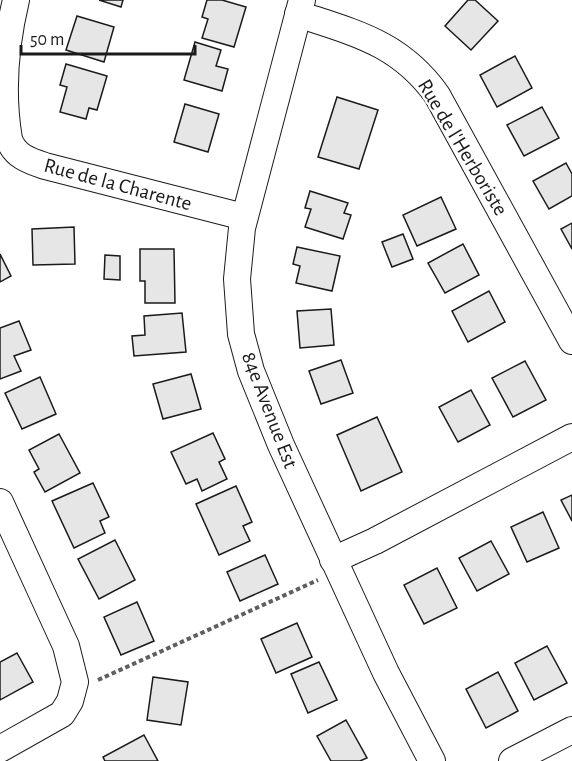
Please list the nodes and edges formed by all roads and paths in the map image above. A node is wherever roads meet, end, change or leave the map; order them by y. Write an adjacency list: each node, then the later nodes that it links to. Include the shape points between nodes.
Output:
1 (16, 0): 3 (street, via 4,82 11,144)
2 (300, 7): 4 (street, 84e Avenue Est); 5 (street, Rue de l'Herboriste, via 379,43 409,63 428,82)
3 (7, 154): 4 (street, Rue de la Charente)
4 (244, 217): 8 (street, 84e Avenue Est, via 237,279 238,316 250,371)
5 (572, 341)
6 (572, 437): 8 (street)
7 (0, 502): 11 (street, via 66,646 75,682 62,714)
8 (327, 569): 9 (path); 12 (street, 84e Avenue Est)
9 (92, 681)
10 (572, 730): 13 (street)
11 (0, 749)
12 (432, 761)
13 (512, 761)

